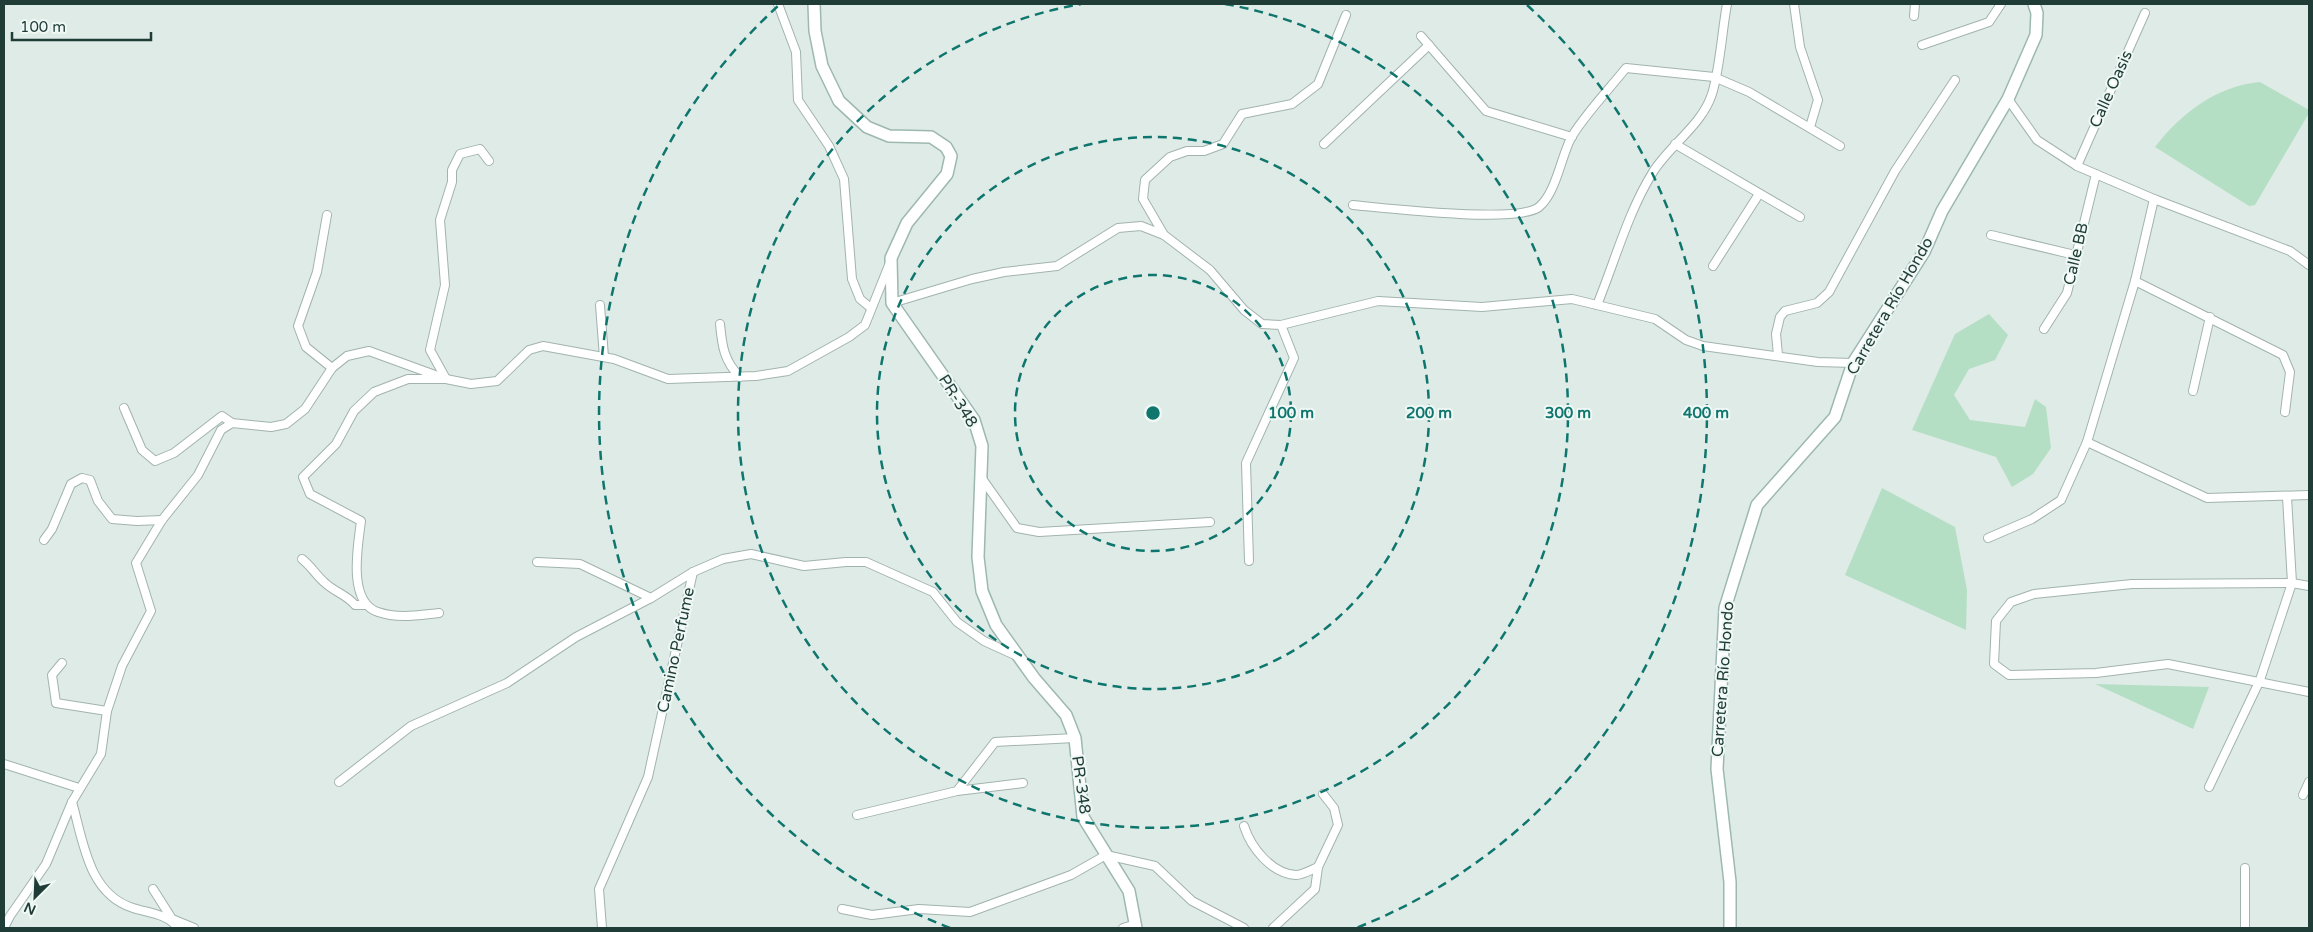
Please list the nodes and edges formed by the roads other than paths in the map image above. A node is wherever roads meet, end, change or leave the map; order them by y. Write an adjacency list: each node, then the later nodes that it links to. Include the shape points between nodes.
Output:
1 (778, 4): 40 (street, via 796,52 798,100 829,146 844,179 852,280 860,299)
2 (814, 4): 33 (street, via 822,66 839,101 867,127 889,136 930,137 946,147 950,156 947,174 907,223)
3 (1727, 4): 14 (street)
4 (1794, 4): 17 (street, via 1800,47 1818,100)
5 (1914, 4): 10 (street)
6 (2001, 4): 13 (street, via 1989,22)
7 (2034, 4): 16 (street, Carretera Río Hondo, via 2036,35)
8 (2145, 13): 23 (street, Calle Oasis)
9 (1346, 15): 30 (street, via 1318,84 1292,104 1242,114 1222,144 1170,157 1145,180 1143,199)
10 (1914, 16)
11 (1421, 36): 12 (street)
12 (1429, 45): 18 (street, via 1486,111); 19 (street)
13 (1922, 45)
14 (1714, 77): 17 (street, via 1749,92); 18 (street, via 1626,68); 20 (street, via 1712,94 1701,116)
15 (1955, 80): 45 (street, via 1895,171 1829,292 1817,303 1785,311 1780,317 1776,334)
16 (2008, 99): 23 (street, via 2037,140); 47 (street, Carretera Río Hondo, via 1942,211 1924,252)
17 (1810, 127): 21 (street)
18 (1572, 137): 27 (street, via 1547,198 1538,208 1524,212 1462,215)
19 (1324, 144)
20 (1675, 144): 25 (street); 39 (street, via 1663,157 1640,197)
21 (1840, 146)
22 (488, 161): 50 (street, via 480,150 460,154 452,170 452,182 440,220 445,285 430,350)
23 (2077, 166): 24 (street)
24 (2096, 174): 26 (street); 32 (street, Calle BB)
25 (1759, 194): 29 (street); 35 (street)
26 (2154, 199): 34 (street, via 2290,251); 36 (street)
27 (1353, 204)
28 (327, 216): 48 (street, via 316,272 298,326 306,347)
29 (1800, 217)
30 (1164, 234): 37 (street, via 1141,226 1118,228 1057,266 972,279); 43 (street, via 1210,270 1244,310 1262,324)
31 (1991, 235): 32 (street)
32 (2074, 256): 44 (street, Calle BB, via 2067,293)
33 (891, 258): 37 (street); 40 (street)
34 (2309, 265)
35 (1713, 266)
36 (2135, 281): 41 (street); 55 (street)
37 (892, 303): 56 (street, PR-348 / PR-348, via 974,420 982,446)
38 (600, 305): 46 (street)
39 (1598, 305): 43 (street, via 1572,299 1482,307 1378,301); 45 (street, via 1654,319 1686,340 1704,346)
40 (871, 308): 49 (street, via 864,325 850,337 788,371)
41 (2210, 317): 51 (street); 53 (street, via 2283,355 2290,372)
42 (720, 324): 49 (street, via 722,349)
43 (1281, 325): 64 (street, via 1294,358 1246,463)
44 (2044, 329)
45 (1778, 355): 47 (street)
46 (604, 357): 49 (street, via 668,379); 50 (street, via 543,346 529,350 497,381 471,384)
47 (1853, 364): 106 (street, Carretera Río Hondo, via 1834,417 1757,505 1725,608 1717,769 1730,882)
48 (332, 368): 50 (street, via 347,356 369,352); 54 (street, via 305,408 286,424 271,427)
49 (740, 377)
50 (446, 379): 72 (street, via 408,379 374,392 354,411 336,444 303,477 310,494 361,521 355,572)
51 (2194, 391)
52 (124, 408): 54 (street, via 142,450 155,461 174,453 222,416)
53 (2285, 412)
54 (232, 422): 59 (street, via 221,430 198,476)
55 (2087, 442): 58 (street, via 2207,498); 61 (street, via 2060,500 2032,519)
56 (983, 480): 60 (street, via 1017,528 1039,532); 74 (street, PR-348 / PR-348, via 978,557 982,591 996,625)
57 (2309, 495): 58 (street)
58 (2287, 497): 69 (street)
59 (162, 520): 62 (street, via 112,519 98,501 90,480 82,478 71,484); 78 (street, via 136,563 151,611 122,666)
60 (1210, 522)
61 (1988, 538)
62 (44, 540)
63 (302, 559): 72 (street, via 324,582 349,597 355,605)
64 (1249, 561)
65 (537, 562): 66 (street)
66 (546, 562): 67 (street); 71 (street, via 580,564)
67 (546, 571)
68 (692, 572): 71 (street); 74 (street, Camino Perfume, via 723,559 750,554 804,566 866,562 933,592 956,622 984,641); 102 (street, Camino Perfume, via 648,777 600,889)
69 (2292, 583): 70 (street); 76 (street); 76 (street, via 2132,584 2034,594 2011,602 1996,620 1994,664 2009,675 2096,673 2168,664)
70 (2309, 586)
71 (651, 598): 81 (street, via 576,637 507,683 411,726)
72 (365, 604): 73 (street, via 376,612 391,615)
73 (439, 614)
74 (1018, 656): 79 (street, PR-348 / PR-348, via 1066,715)
75 (62, 663): 78 (street, via 52,675 56,703)
76 (2260, 680): 77 (street); 84 (street)
77 (2309, 692)
78 (107, 711): 85 (street, via 101,754)
79 (1075, 738): 86 (street, via 995,742); 92 (street, PR-348 / PR-348, via 1083,817)
80 (4, 764): 85 (street)
81 (339, 782)
82 (2309, 782): 88 (street)
83 (1023, 783): 86 (street)
84 (2209, 787)
85 (79, 788): 89 (street)
86 (958, 792): 90 (street)
87 (1323, 794): 93 (street, via 1334,808 1338,825)
88 (2303, 795)
89 (72, 802): 97 (street, via 89,865 103,888 130,907); 99 (street, via 46,864)
90 (857, 815)
91 (1244, 826): 93 (street, via 1252,843 1277,870 1297,875)
92 (1106, 855): 96 (street, via 1071,874 970,912 919,909 872,915); 98 (street, PR-348 / PR-348, via 1129,891); 104 (street, via 1155,866 1192,901)
93 (1318, 867): 105 (street, via 1315,889)
94 (2244, 868): 107 (street)
95 (153, 889): 97 (street)
96 (842, 909)
97 (172, 919): 100 (street); 101 (street)
98 (1136, 926): 103 (street)
99 (4, 928)
100 (178, 928)
101 (194, 928)
102 (602, 928)
103 (1123, 928)
104 (1244, 928)
105 (1274, 928)
106 (1730, 928)
107 (2245, 928)

